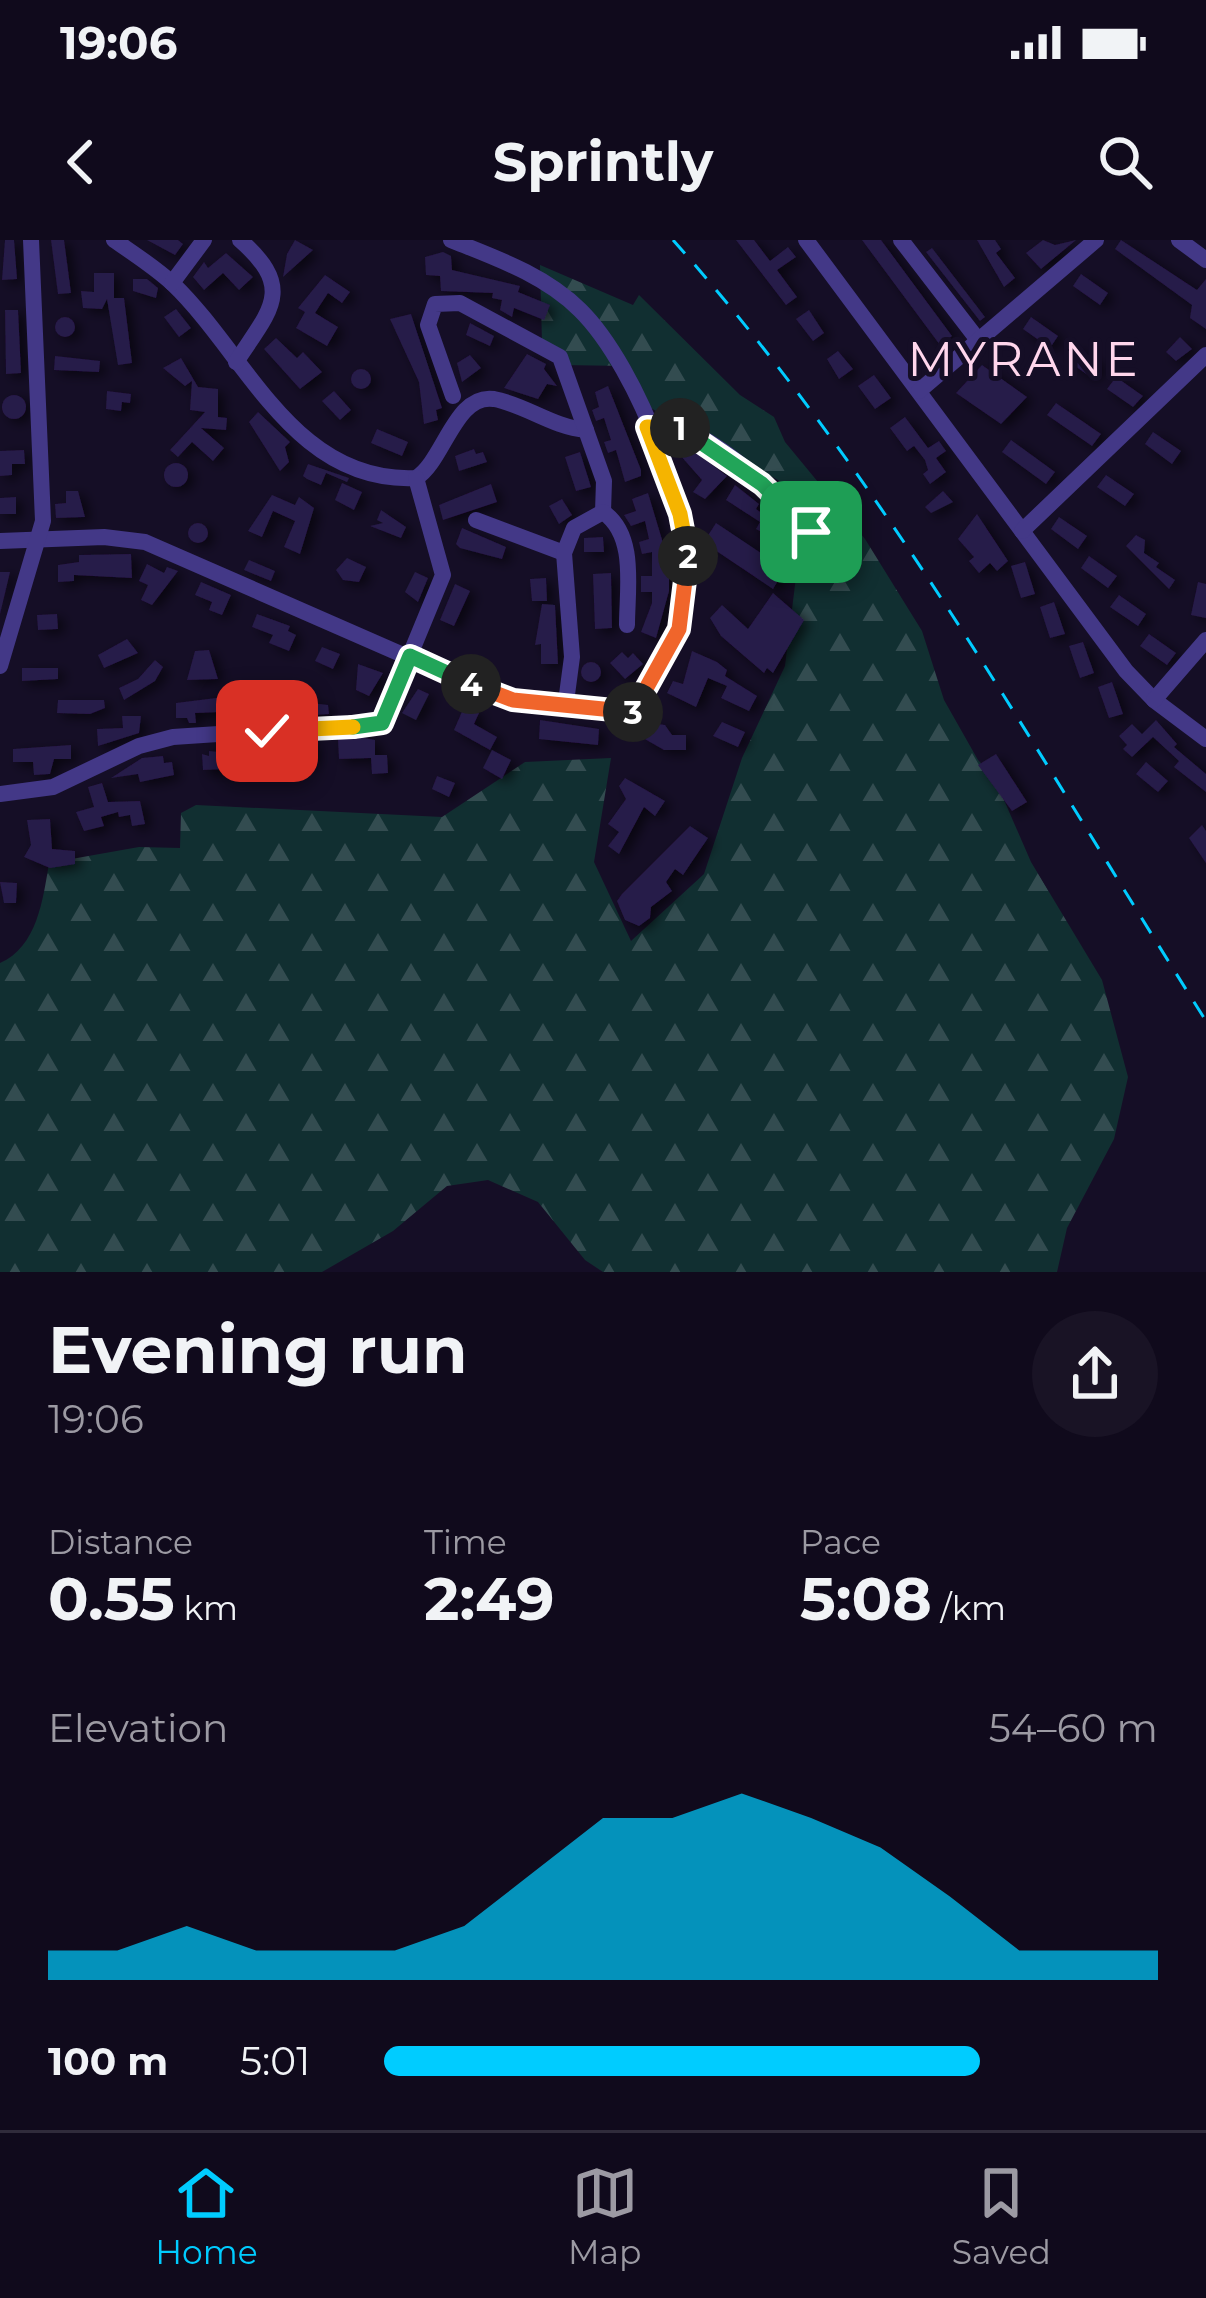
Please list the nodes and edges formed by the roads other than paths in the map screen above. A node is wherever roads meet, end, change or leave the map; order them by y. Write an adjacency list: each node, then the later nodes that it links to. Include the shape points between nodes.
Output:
1 (31, 240): 23 (street)
2 (114, 240): 11 (street)
3 (204, 240): 11 (street)
4 (240, 240): 14 (street, via 272,275 275,290)
5 (451, 240): 17 (street, via 525,272 579,309 608,346)
6 (806, 240): 15 (street)
7 (901, 240): 12 (street)
8 (1096, 240): 12 (street)
9 (1178, 240): 10 (street)
10 (1206, 260)
11 (172, 283): 14 (street)
12 (978, 340): 15 (street)
13 (1206, 355): 22 (street)
14 (236, 362): 19 (street, via 309,442 371,473)
15 (919, 391): 22 (street)
16 (453, 396): 18 (street, via 428,326 430,310 445,301 560,357)
17 (647, 427): 26 (street, via 683,429 711,448 762,484); 32 (street, via 680,514 688,574 679,629 628,720)
18 (586, 430): 19 (street, via 494,399 476,401); 20 (street, via 604,481)
19 (416, 478): 29 (street, via 444,567)
20 (603, 512): 25 (street, via 574,528); 27 (street, via 621,529 626,548)
21 (476, 520): 25 (street)
22 (1022, 531): 31 (street)
23 (41, 538): 24 (street); 29 (street, via 145,542); 30 (street)
24 (0, 541)
25 (564, 553): 32 (street, via 572,657)
26 (838, 558)
27 (627, 625)
28 (1206, 640): 31 (street)
29 (410, 656): 32 (street, via 499,697); 34 (street, via 376,725 172,737 53,787)
30 (0, 667)
31 (1154, 700): 33 (street)
32 (566, 702)
33 (1206, 739)
34 (0, 794)

